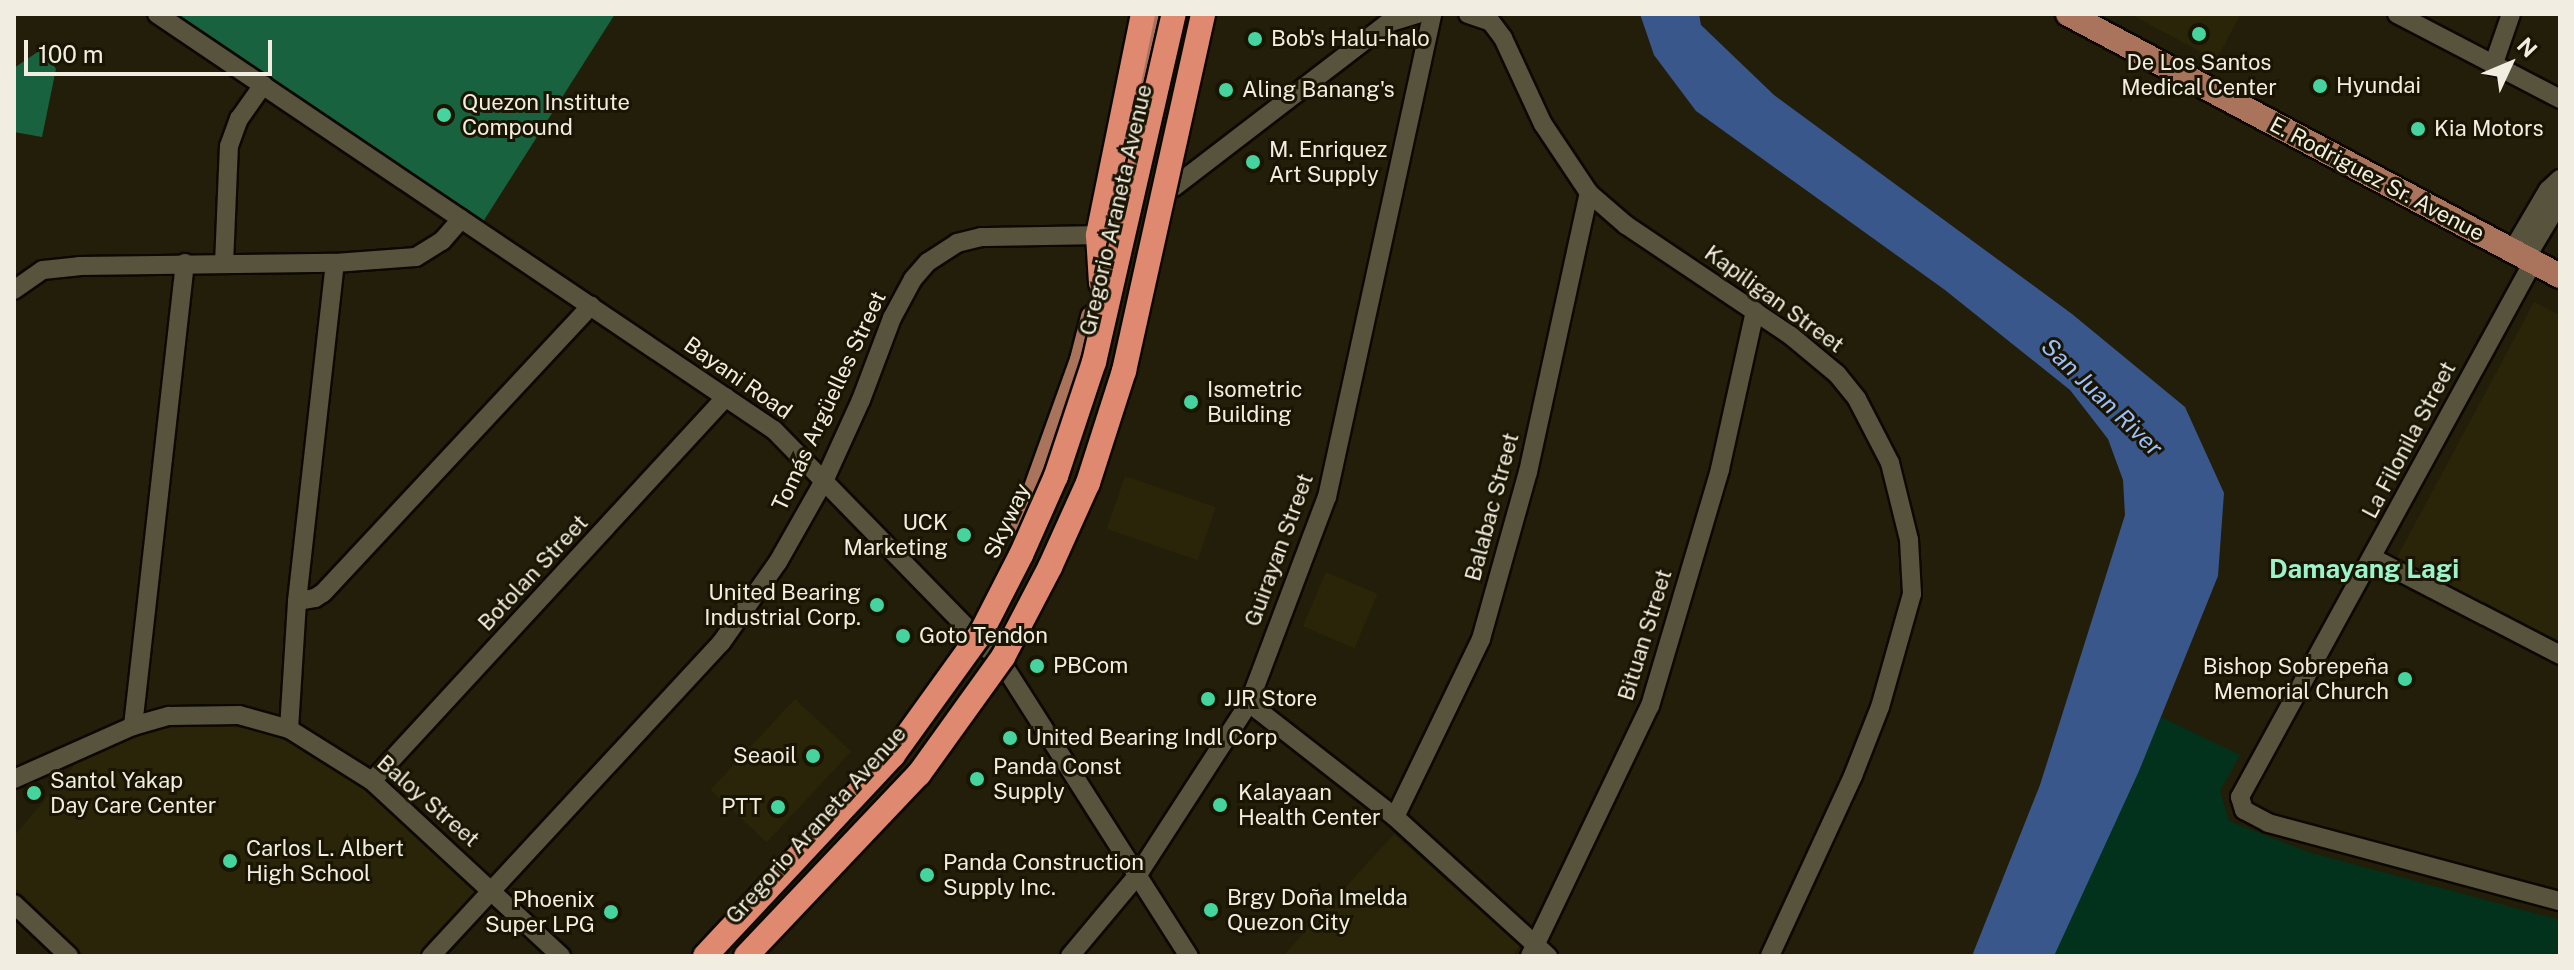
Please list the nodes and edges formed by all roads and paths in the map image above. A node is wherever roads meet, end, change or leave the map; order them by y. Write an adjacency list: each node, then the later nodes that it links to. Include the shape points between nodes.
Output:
1 (157, 14): 14 (street, Bayani Road)
2 (1143, 14): 21 (highway, via 1104,207)
3 (1159, 14): 21 (main road, Gregorio Araneta Avenue)
4 (1174, 14): 53 (highway, Skyway, bridge, via 1094,362 1056,476 1021,555 981,633 893,755)
5 (1203, 14): 54 (highway, bridge, via 1124,371 1088,483 1050,567 1003,657 919,774)
6 (1212, 14): 17 (main road, Gregorio Araneta Avenue)
7 (1418, 14): 17 (street, via 1388,23)
8 (1432, 14): 38 (street, Guirayan Street, via 1327,497)
9 (1468, 14): 18 (street, Kapiligan Street, via 1491,22 1503,38 1543,124)
10 (2068, 14): 22 (main road, E. Rodriguez Sr. Avenue)
11 (2397, 14): 13 (street)
12 (2511, 14): 13 (street)
13 (2493, 66): 15 (street)
14 (263, 85): 20 (street, Bayani Road); 25 (street, via 239,119 229,146)
15 (2560, 99)
16 (2560, 179): 22 (street, via 2548,190)
17 (1174, 187): 37 (main road, Gregorio Araneta Avenue, via 1133,371 1093,484 1057,567)
18 (1589, 193): 30 (street, Kapiligan Street, via 1626,225); 43 (street, Balabac Street, via 1528,472 1481,639)
19 (2560, 201): 22 (street)
20 (461, 219): 24 (street, via 442,241 416,257); 29 (street, Bayani Road)
21 (1107, 235): 27 (highway); 32 (street, Tomás Argüelles Street, via 981,237 957,243 928,262 892,318)
22 (2524, 257): 26 (main road, E. Rodriguez Sr. Avenue); 33 (street, La Filonila Street)
23 (185, 263): 25 (street); 28 (street, via 43,270); 39 (street)
24 (335, 263): 25 (street); 34 (street)
25 (224, 264)
26 (2560, 276)
27 (1101, 283): 35 (main road, Gregorio Araneta Avenue, via 1082,360 1044,470)
28 (14, 290)
29 (591, 306): 31 (street, Bayani Road); 34 (street, via 323,593)
30 (1755, 311): 48 (street, Bituan Street, via 1720,469 1650,706); 58 (street, Kapiligan Street, via 1837,374 1877,434 1902,504 1912,594 1888,683 1853,776)
31 (726, 397): 32 (street, Bayani Road, via 774,430); 42 (street, Botolan Street)
32 (825, 479): 35 (street, Bayani Road); 45 (street, Tomás Argüelles Street, via 778,562 721,643)
33 (2373, 558): 36 (street); 46 (street, La Filonila Street, via 2240,797 2244,810 2268,823)
34 (297, 601): 40 (street)
35 (974, 632): 37 (street, Bayani Road); 52 (main road, Gregorio Araneta Avenue, via 890,749)
36 (2560, 655)
37 (1004, 666): 44 (street, Bayani Road); 55 (main road, Gregorio Araneta Avenue, via 924,775)
38 (1249, 703): 43 (street); 44 (street, Guirayan Street)
39 (133, 726): 40 (street, Baloy Street, via 197,714 239,715); 41 (street, Baloy Street)
40 (289, 729): 42 (street, Baloy Street)
41 (14, 779)
42 (372, 781): 45 (street, Baloy Street)
43 (1395, 817): 48 (street)
44 (1137, 876): 56 (street, Guirayan Street); 57 (street, Bayani Road)
45 (494, 892): 50 (street, Tomás Argüelles Street); 51 (street, Baloy Street)
46 (2560, 901)
47 (14, 904): 49 (street)
48 (1538, 952)
49 (69, 956)
50 (431, 956)
51 (561, 956)
52 (697, 956)
53 (705, 956)
54 (746, 956)
55 (756, 956)
56 (1070, 956)
57 (1189, 956)
58 (1770, 956)

